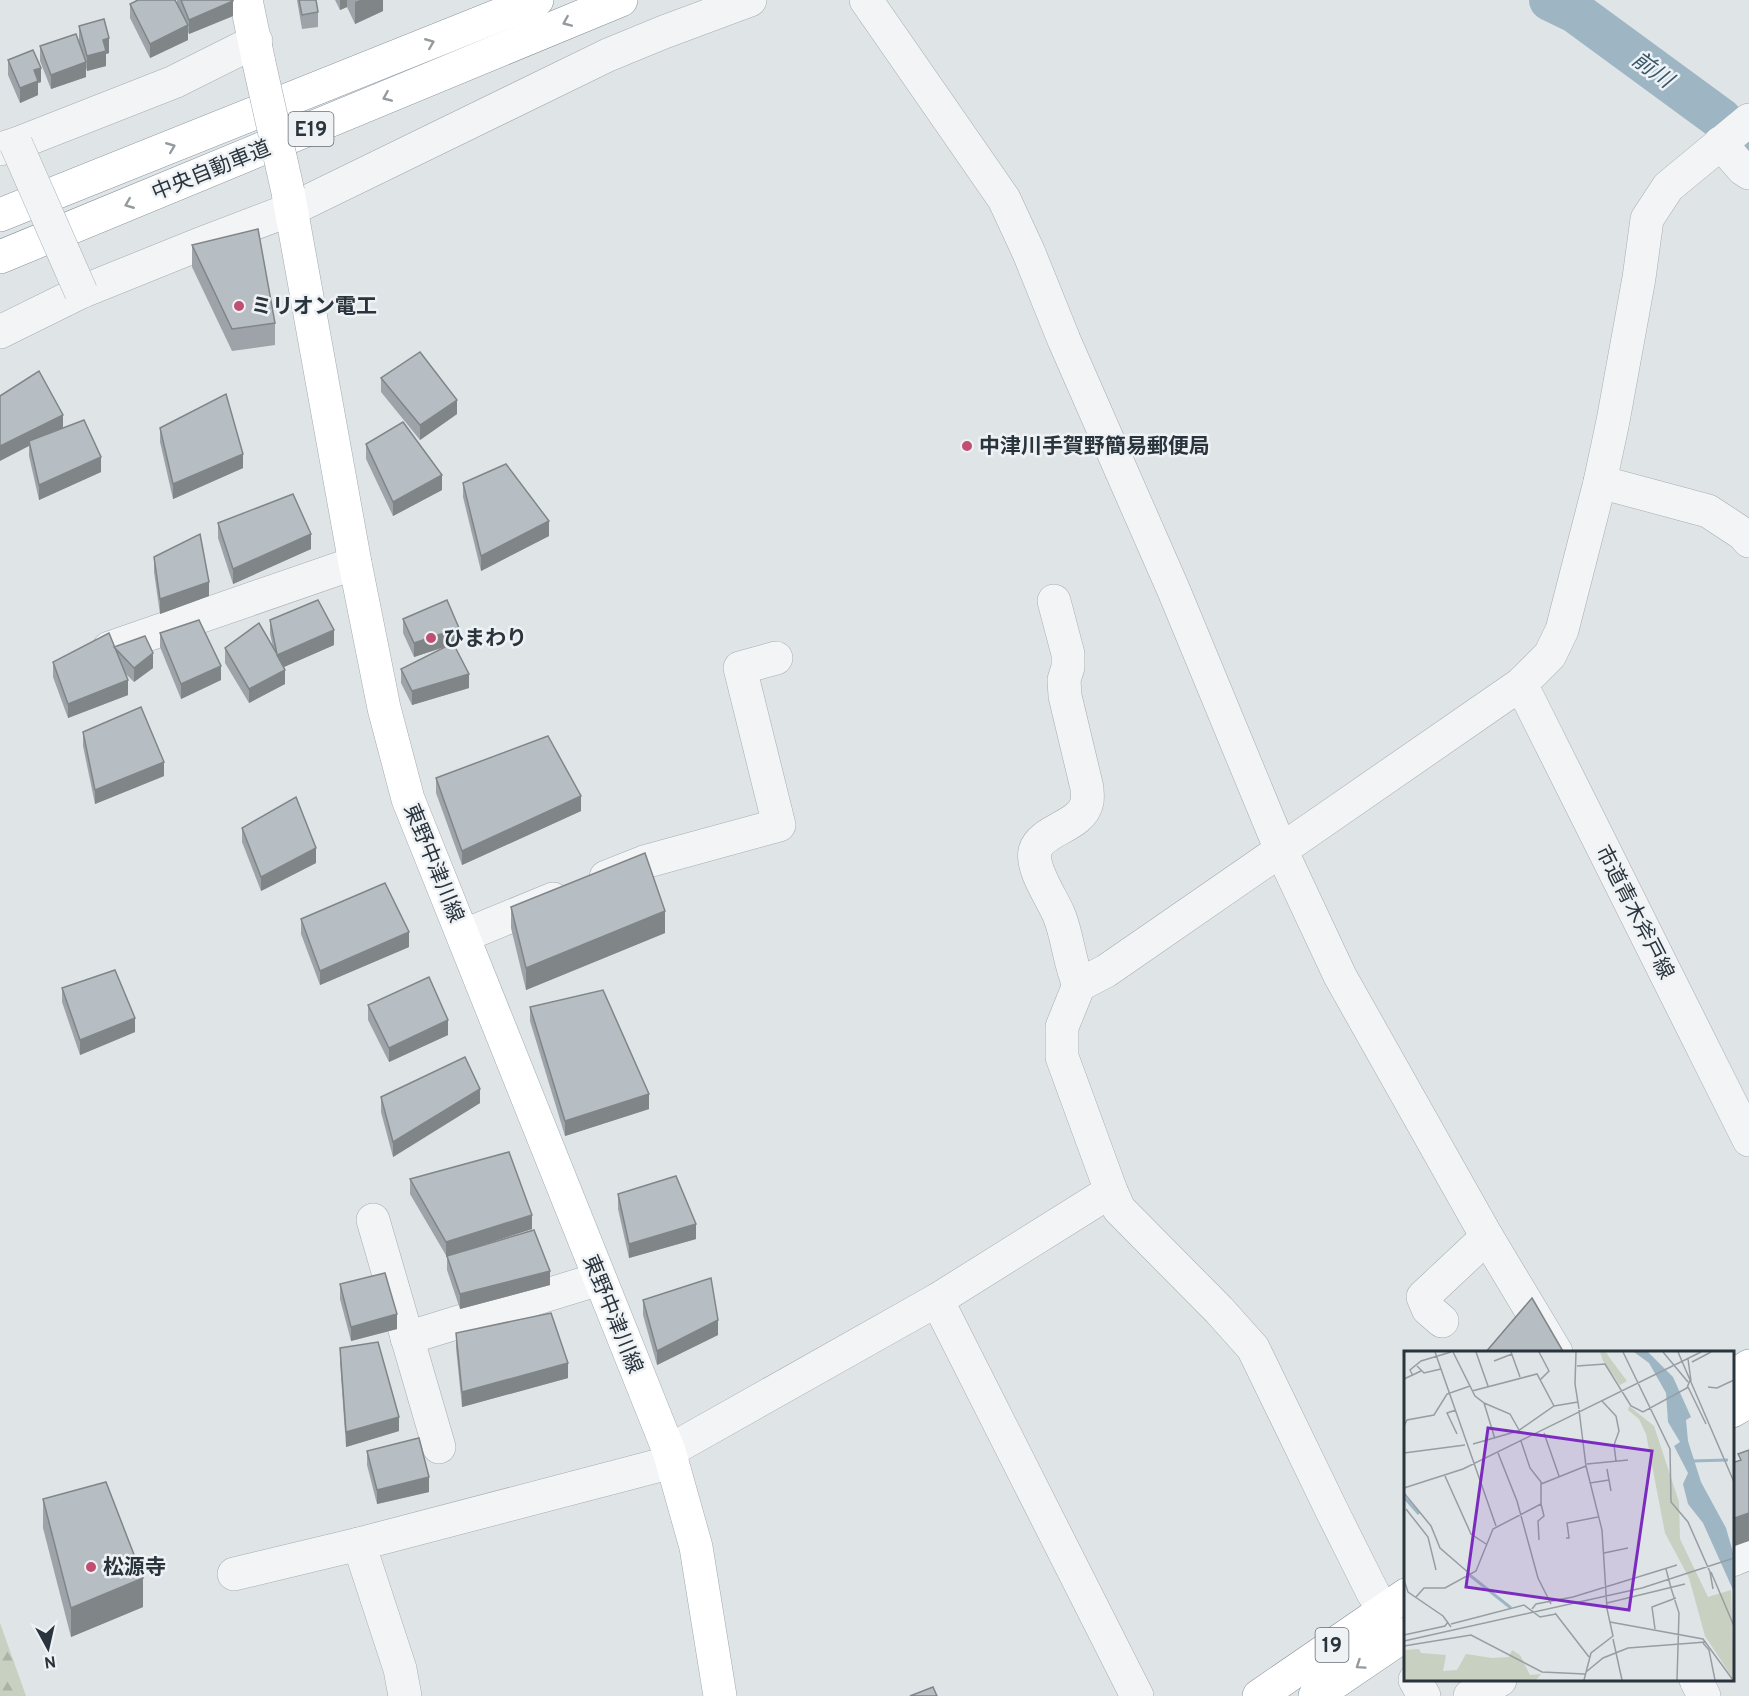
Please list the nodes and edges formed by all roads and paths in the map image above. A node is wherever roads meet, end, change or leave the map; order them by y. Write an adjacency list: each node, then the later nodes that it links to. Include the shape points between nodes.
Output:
1 (246, 0): 6 (main road, 東野中津川線)
2 (537, 0): 12 (main road, 中央自動車道 / E19, one-way to 2)
3 (621, 0): 13 (main road, 中央自動車道 / E19, one-way to 13)
4 (750, 0): 11 (street, via 608,55)
5 (866, 0): 23 (street, via 1005,199)
6 (257, 52): 9 (street); 11 (main road, 東野中津川線, bridge)
7 (1749, 120): 8 (street)
8 (1720, 143): 10 (street); 16 (street, via 1668,187 1647,219)
9 (8, 147): 14 (street, bridge)
10 (1749, 173)
11 (290, 201): 14 (street, via 200,244); 18 (main road, 東野中津川線)
12 (0, 215)
13 (0, 257)
14 (81, 292): 15 (street)
15 (0, 332)
16 (1600, 482): 17 (street, via 1707,511); 22 (street, via 1562,630 1550,655)
17 (1749, 541)
18 (355, 563): 20 (street); 24 (main road, 東野中津川線, via 384,708 408,799)
19 (1054, 601): 25 (street, via 1068,654 1065,696 1087,802 1082,814 1042,841 1035,851 1040,879 1059,916)
20 (109, 648)
21 (776, 658): 24 (street, via 740,668 779,825 644,862)
22 (1521, 684): 23 (street); 26 (street, 市道青木斧戸線)
23 (1281, 850): 25 (street, via 1106,971); 29 (street, via 1340,976)
24 (463, 936): 30 (main road, 東野中津川線)
25 (1079, 985): 27 (street, via 1062,1027 1062,1057)
26 (1749, 1140)
27 (1111, 1191): 31 (street); 45 (street, via 1119,1209 1253,1348 1374,1593)
28 (373, 1220): 33 (street)
29 (1487, 1237): 32 (street, via 1424,1297 1428,1309); 34 (street)
30 (599, 1279): 33 (street); 40 (main road, 東野中津川線)
31 (937, 1300): 40 (street); 52 (street)
32 (1442, 1321)
33 (407, 1338): 39 (street)
34 (1556, 1351)
35 (1749, 1366): 36 (main road)
36 (1734, 1376)
37 (1749, 1401): 38 (main road)
38 (1734, 1410)
39 (439, 1448)
40 (671, 1457): 41 (street); 51 (main road, 東野中津川線, via 696,1547)
41 (359, 1544): 44 (street); 50 (street, via 400,1669)
42 (1749, 1553): 43 (street)
43 (1734, 1559)
44 (234, 1574)
45 (1395, 1602): 53 (main road, 19)
46 (1402, 1645): 54 (main road, 19, one-way to 54)
47 (1416, 1681): 55 (street)
48 (1498, 1681): 56 (street)
49 (1696, 1681): 57 (street)
50 (405, 1696)
51 (720, 1696)
52 (1137, 1696)
53 (1259, 1696)
54 (1315, 1696)
55 (1424, 1696)
56 (1470, 1696)
57 (1704, 1696)

